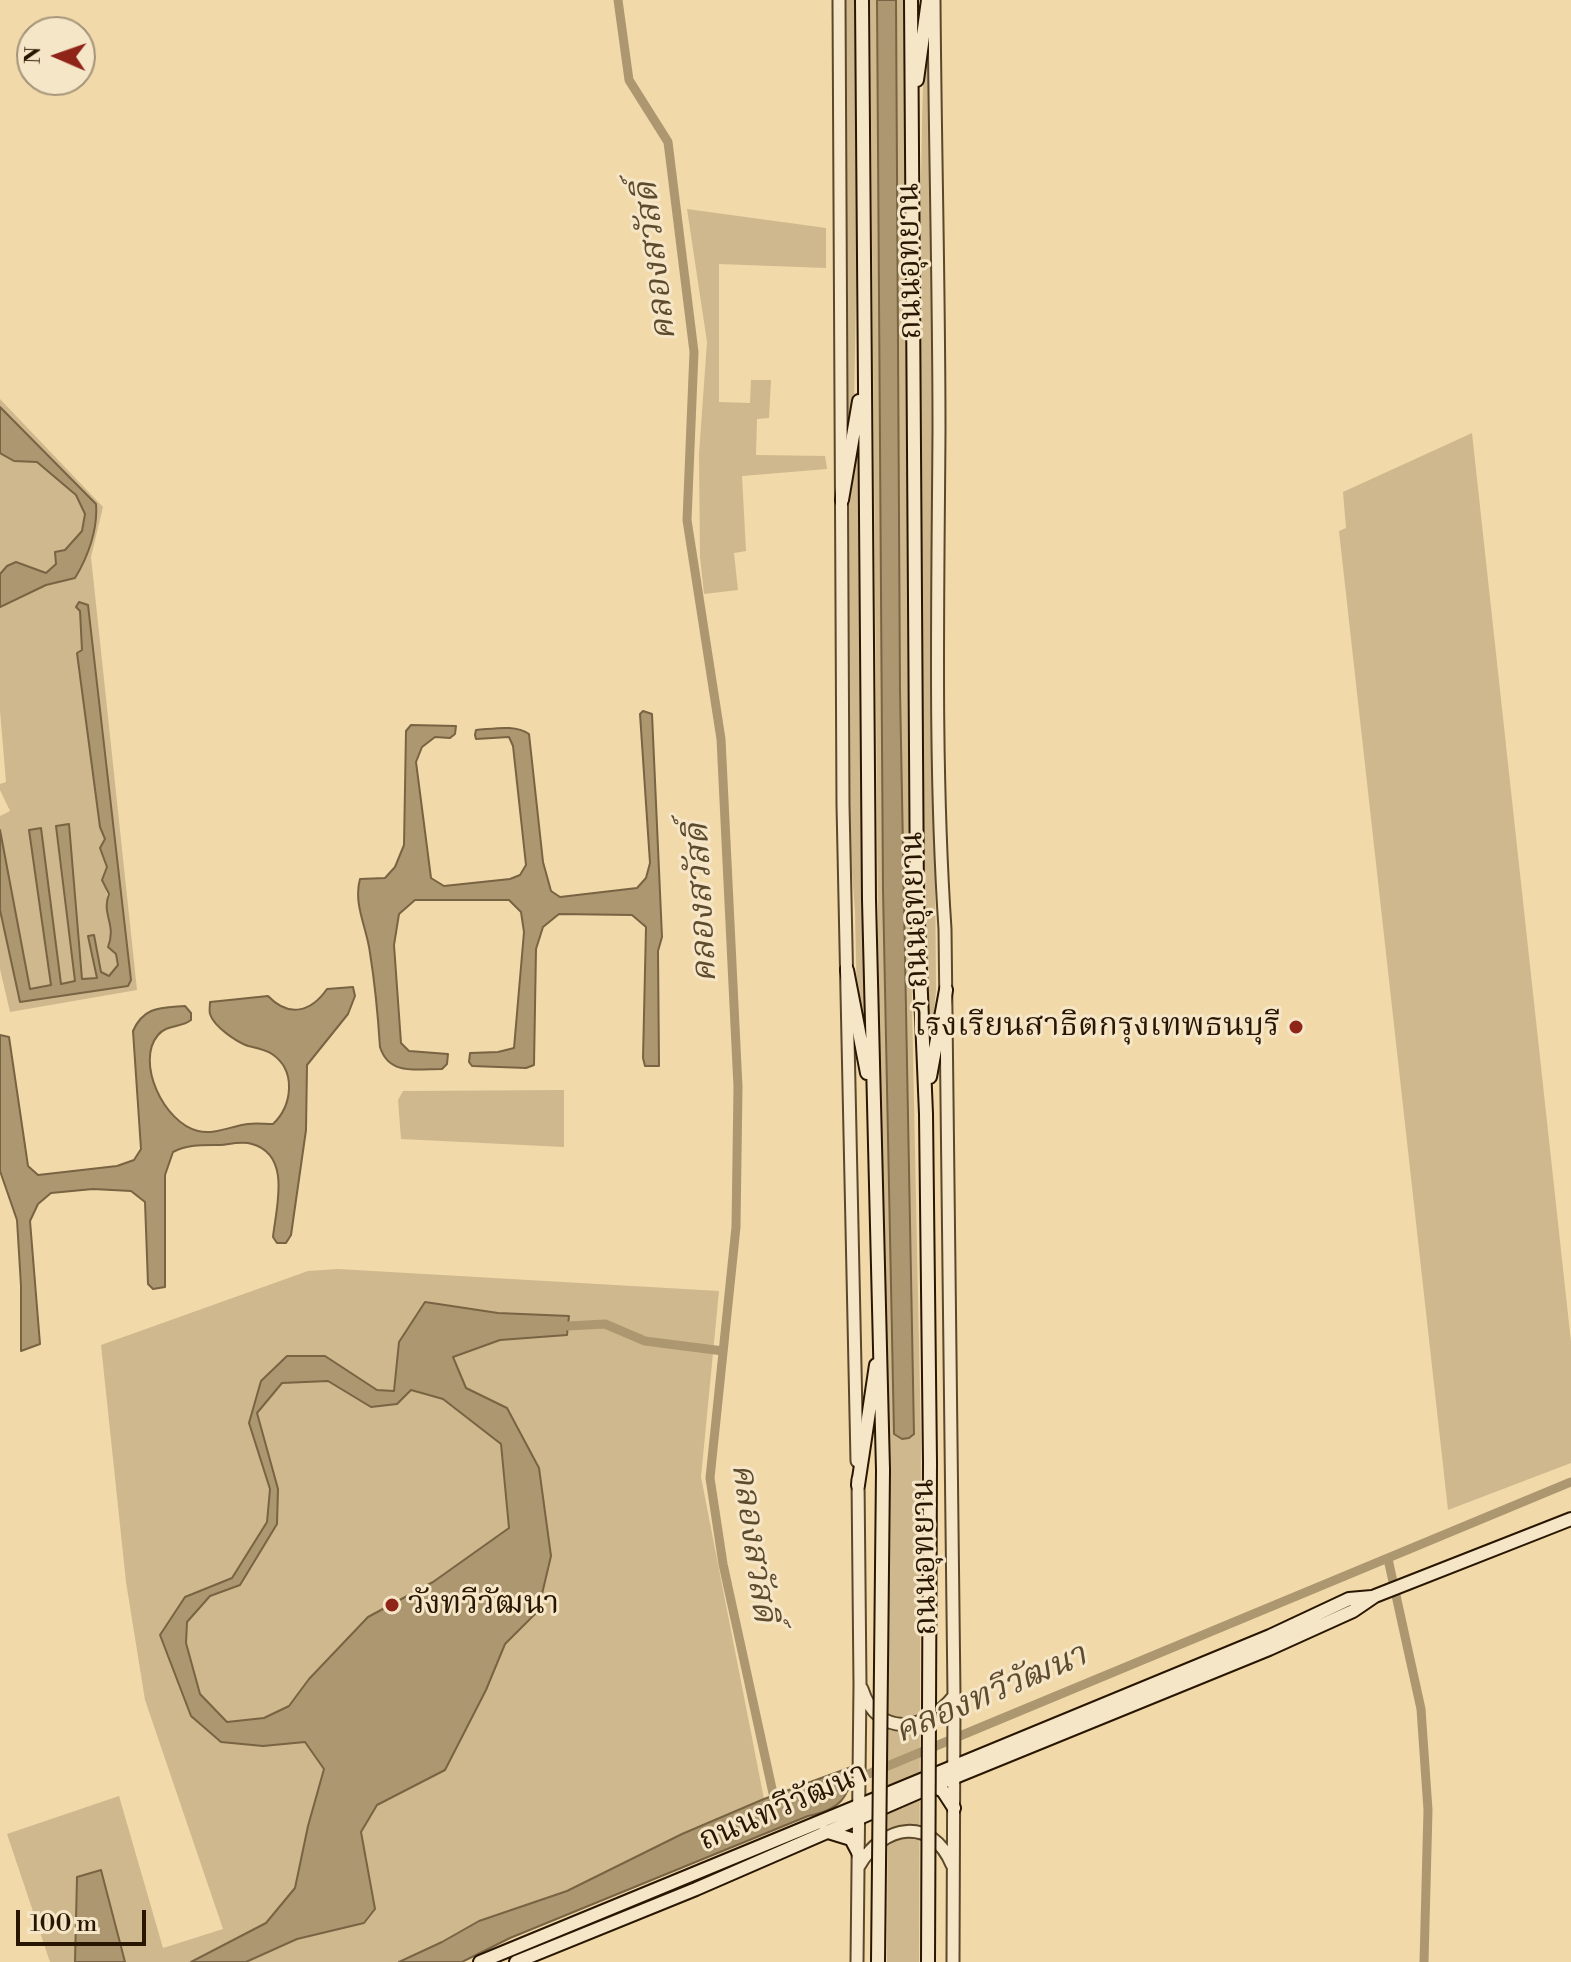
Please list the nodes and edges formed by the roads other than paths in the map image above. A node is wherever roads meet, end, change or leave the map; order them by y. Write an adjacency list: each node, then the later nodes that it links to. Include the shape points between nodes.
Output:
1 (839, 0): 7 (street, ถนนอุทยาน)
2 (862, 0): 6 (main road, ถนนอุทยาน)
3 (911, 0): 5 (main road, ถนนอุทยาน)
4 (931, 0): 5 (main road); 9 (street, ถนนอุทยาน, via 939,413 938,739)
5 (912, 100): 11 (main road, ถนนอุทยาน, via 917,899)
6 (865, 367): 7 (main road); 10 (main road, ถนนอุทยาน)
7 (842, 500): 8 (street, ถนนอุทยาน)
8 (847, 970): 10 (main road); 13 (street, ถนนอุทยาน)
9 (946, 990): 11 (main road); 16 (street, ถนนอุทยาน)
10 (872, 1092): 12 (main road, ถนนอุทยาน)
11 (926, 1114): 30 (main road, ถนนอุทยาน, bridge)
12 (881, 1328): 13 (main road); 29 (main road, ถนนอุทยาน, bridge)
13 (858, 1485): 15 (street, ถนนอุทยาน)
14 (1571, 1519): 17 (main road, ถนนทวีวัฒนา, via 1375,1596 1269,1649)
15 (860, 1685): 16 (street, via 875,1712 891,1722 922,1723); 19 (street, ถนนอุทยาน)
16 (954, 1703): 17 (street, ถนนอุทยาน)
17 (954, 1768): 18 (main road, ถนนทวีวัฒนา); 19 (main road, ถนนทวีวัฒนา); 20 (street, ถนนอุทยาน)
18 (933, 1786): 19 (main road, ถนนทวีวัฒนา); 20 (main road)
19 (859, 1806): 21 (main road, ถนนทวีวัฒนา); 22 (street, ถนนอุทยาน); 24 (main road, ถนนทวีวัฒนา)
20 (954, 1808): 23 (street, ถนนอุทยาน)
21 (824, 1831): 22 (main road, via 851,1839); 25 (main road, ถนนทวีวัฒนา)
22 (859, 1860): 23 (street, via 877,1842 915,1832 939,1844); 28 (street, ถนนอุทยาน)
23 (954, 1869): 31 (street, ถนนอุทยาน)
24 (690, 1875): 25 (main road); 26 (main road, ถนนทวีวัฒนา)
25 (696, 1889): 27 (main road, ถนนทวีวัฒนา)
26 (486, 1961)
27 (516, 1962)
28 (857, 1962)
29 (878, 1962)
30 (928, 1962)
31 (953, 1962)

